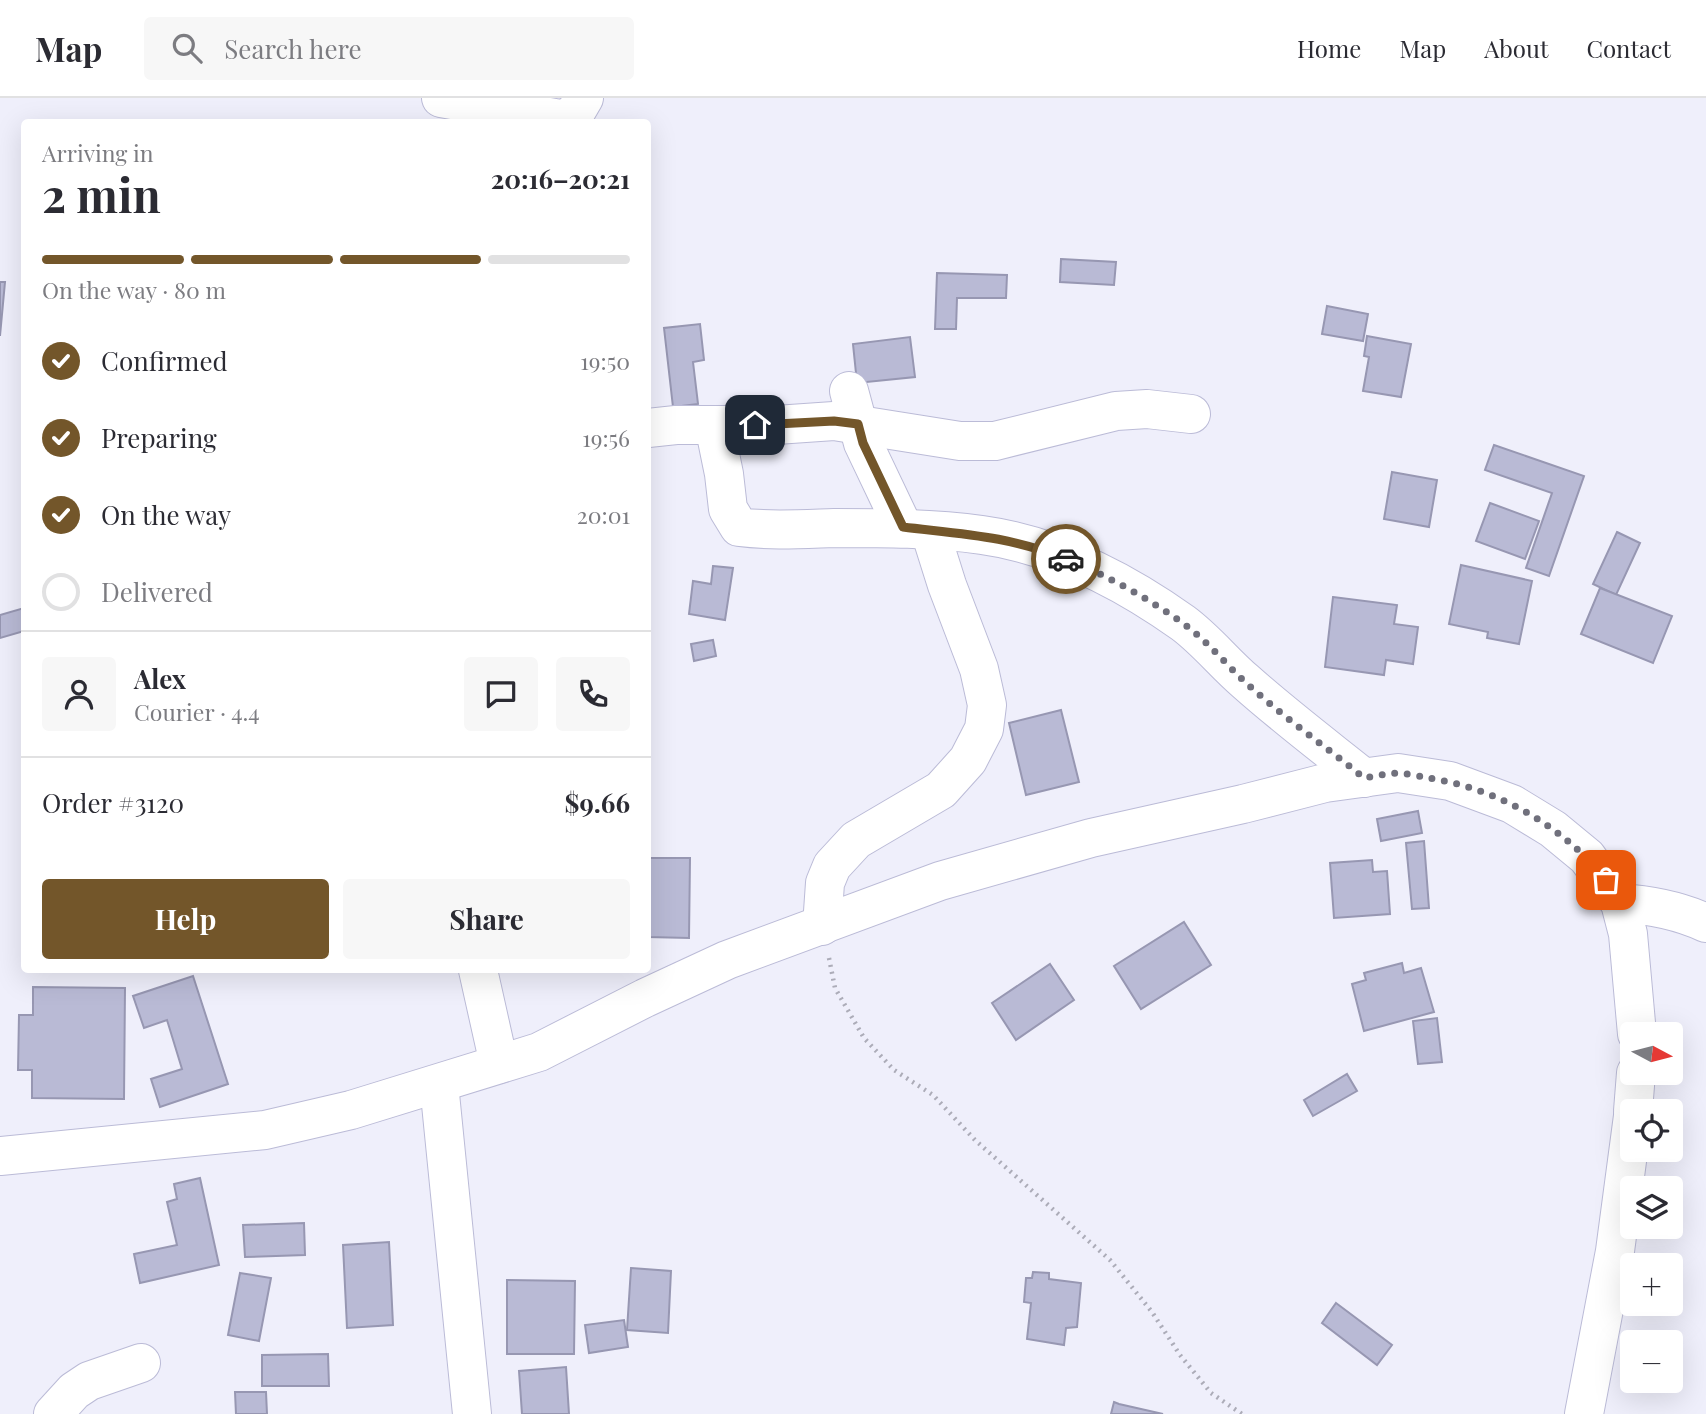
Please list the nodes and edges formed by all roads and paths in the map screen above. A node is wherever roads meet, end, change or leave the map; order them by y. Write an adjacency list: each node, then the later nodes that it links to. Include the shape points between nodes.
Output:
1 (441, 98): 3 (street)
2 (583, 98): 4 (street)
3 (560, 119)
4 (567, 119)
5 (854, 408): 6 (street, via 960,441 995,441 1116,411); 7 (street, via 834,421); 9 (street, via 863,443)
6 (1191, 414)
7 (714, 425): 8 (street); 9 (street, via 728,509 739,527)
8 (651, 428)
9 (916, 529): 10 (street, via 982,535 1039,548 1139,596 1184,624 1243,680); 13 (street, via 947,585 979,668 987,705 984,729 968,760 941,790 856,840 832,866 825,883)
10 (1364, 778): 11 (street, via 1398,773 1450,781 1512,804 1587,857); 13 (street, via 1091,838 940,881)
11 (1620, 903): 12 (street, via 1652,905); 15 (street, via 1628,934)
12 (1706, 923)
13 (822, 926): 16 (street, via 727,960 539,1052); 23 (path, via 835,988 864,1038 894,1070 933,1095 975,1140 1110,1260 1211,1393)
14 (479, 973): 16 (street)
15 (1636, 1022)
16 (499, 1065): 17 (street)
17 (439, 1084): 18 (street, via 265,1130); 22 (street)
18 (0, 1156)
19 (1627, 1162): 24 (street)
20 (141, 1363): 21 (street, via 89,1381)
21 (52, 1414)
22 (472, 1414)
23 (1242, 1414)
24 (1584, 1414)

